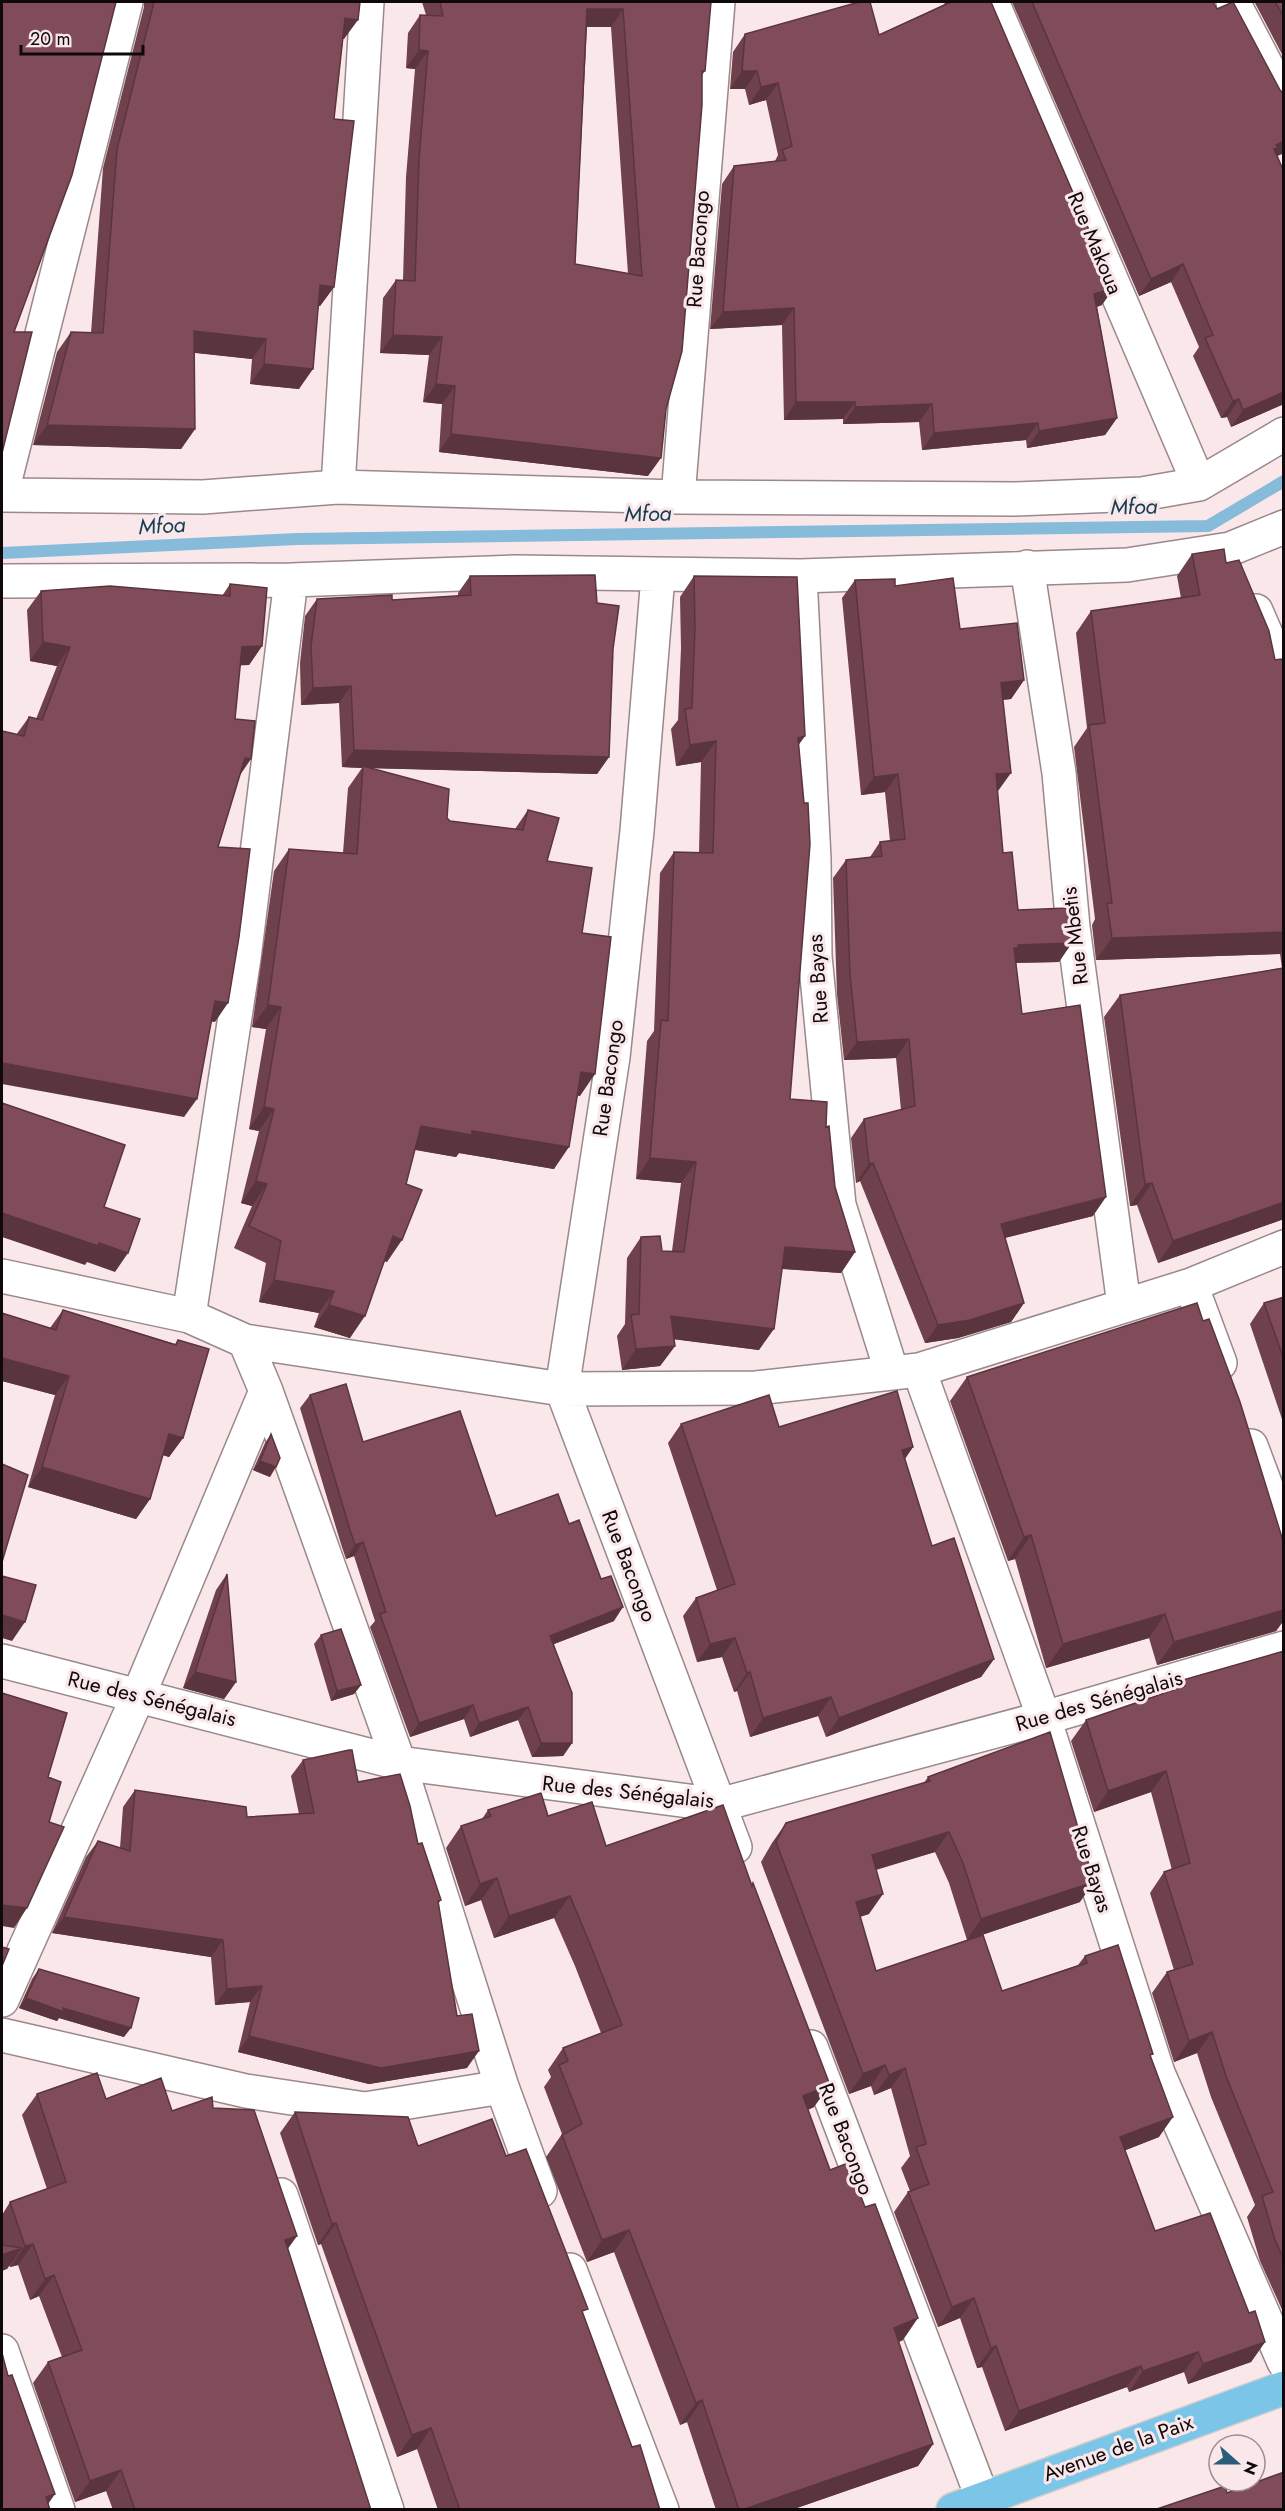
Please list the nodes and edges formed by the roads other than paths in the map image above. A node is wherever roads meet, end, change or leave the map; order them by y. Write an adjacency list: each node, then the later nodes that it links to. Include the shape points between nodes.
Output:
1 (126, 2): 10 (street)
2 (367, 2): 9 (street)
3 (718, 2): 11 (street, Rue Bacongo)
4 (992, 2): 8 (street, Rue Makoua)
5 (1233, 2): 6 (street)
6 (1284, 99)
7 (1284, 434): 8 (street)
8 (1199, 484): 11 (street, via 1142,494 1015,500)
9 (338, 487): 10 (street, via 203,497); 11 (street)
10 (2, 494)
11 (678, 497)
12 (1284, 528): 13 (street)
13 (1230, 549): 14 (street, via 1127,564); 19 (street)
14 (1027, 567): 16 (street); 23 (street, Rue Mbetis, via 1059,773 1073,927)
15 (658, 576): 16 (street); 17 (street, via 515,572); 27 (street, Rue Bacongo, via 613,1057)
16 (800, 576): 26 (street, Rue Bayas, via 815,956 839,1205)
17 (291, 580): 18 (street); 24 (street, via 244,958)
18 (2, 581)
19 (1284, 676)
20 (1284, 1247): 22 (street)
21 (2, 1276): 24 (street)
22 (1191, 1285): 23 (street); 29 (street)
23 (1124, 1305): 26 (street)
24 (189, 1316): 25 (street)
25 (245, 1341): 27 (street); 28 (street)
26 (906, 1371): 27 (street, via 756,1388); 33 (street, Rue Bayas)
27 (562, 1389): 35 (street, Rue Bacongo)
28 (266, 1391): 32 (street); 34 (street)
29 (1284, 1534)
30 (1284, 1648): 33 (street, Rue des Sénégalais)
31 (2, 1661): 32 (street, Rue des Sénégalais)
32 (139, 1694): 34 (street, Rue des Sénégalais); 37 (street)
33 (1044, 1718): 35 (street, Rue des Sénégalais); 47 (street, Rue Bayas, via 1158,2073)
34 (399, 1763): 35 (street, Rue des Sénégalais); 40 (street)
35 (719, 1805): 36 (street, Rue Bacongo)
36 (744, 1872)
37 (2, 2000)
38 (799, 2017): 49 (street, Rue Bacongo)
39 (2, 2035): 41 (street)
40 (502, 2087): 41 (street, via 365,2109); 44 (street)
41 (246, 2091): 42 (street)
42 (257, 2124)
43 (272, 2169): 51 (street)
44 (548, 2214)
45 (561, 2247): 52 (street)
46 (2, 2351): 50 (street)
47 (1284, 2362)
48 (1284, 2388): 49 (main road, Avenue de la Paix)
49 (974, 2506)
50 (58, 2510)
51 (387, 2510)
52 (662, 2510)

